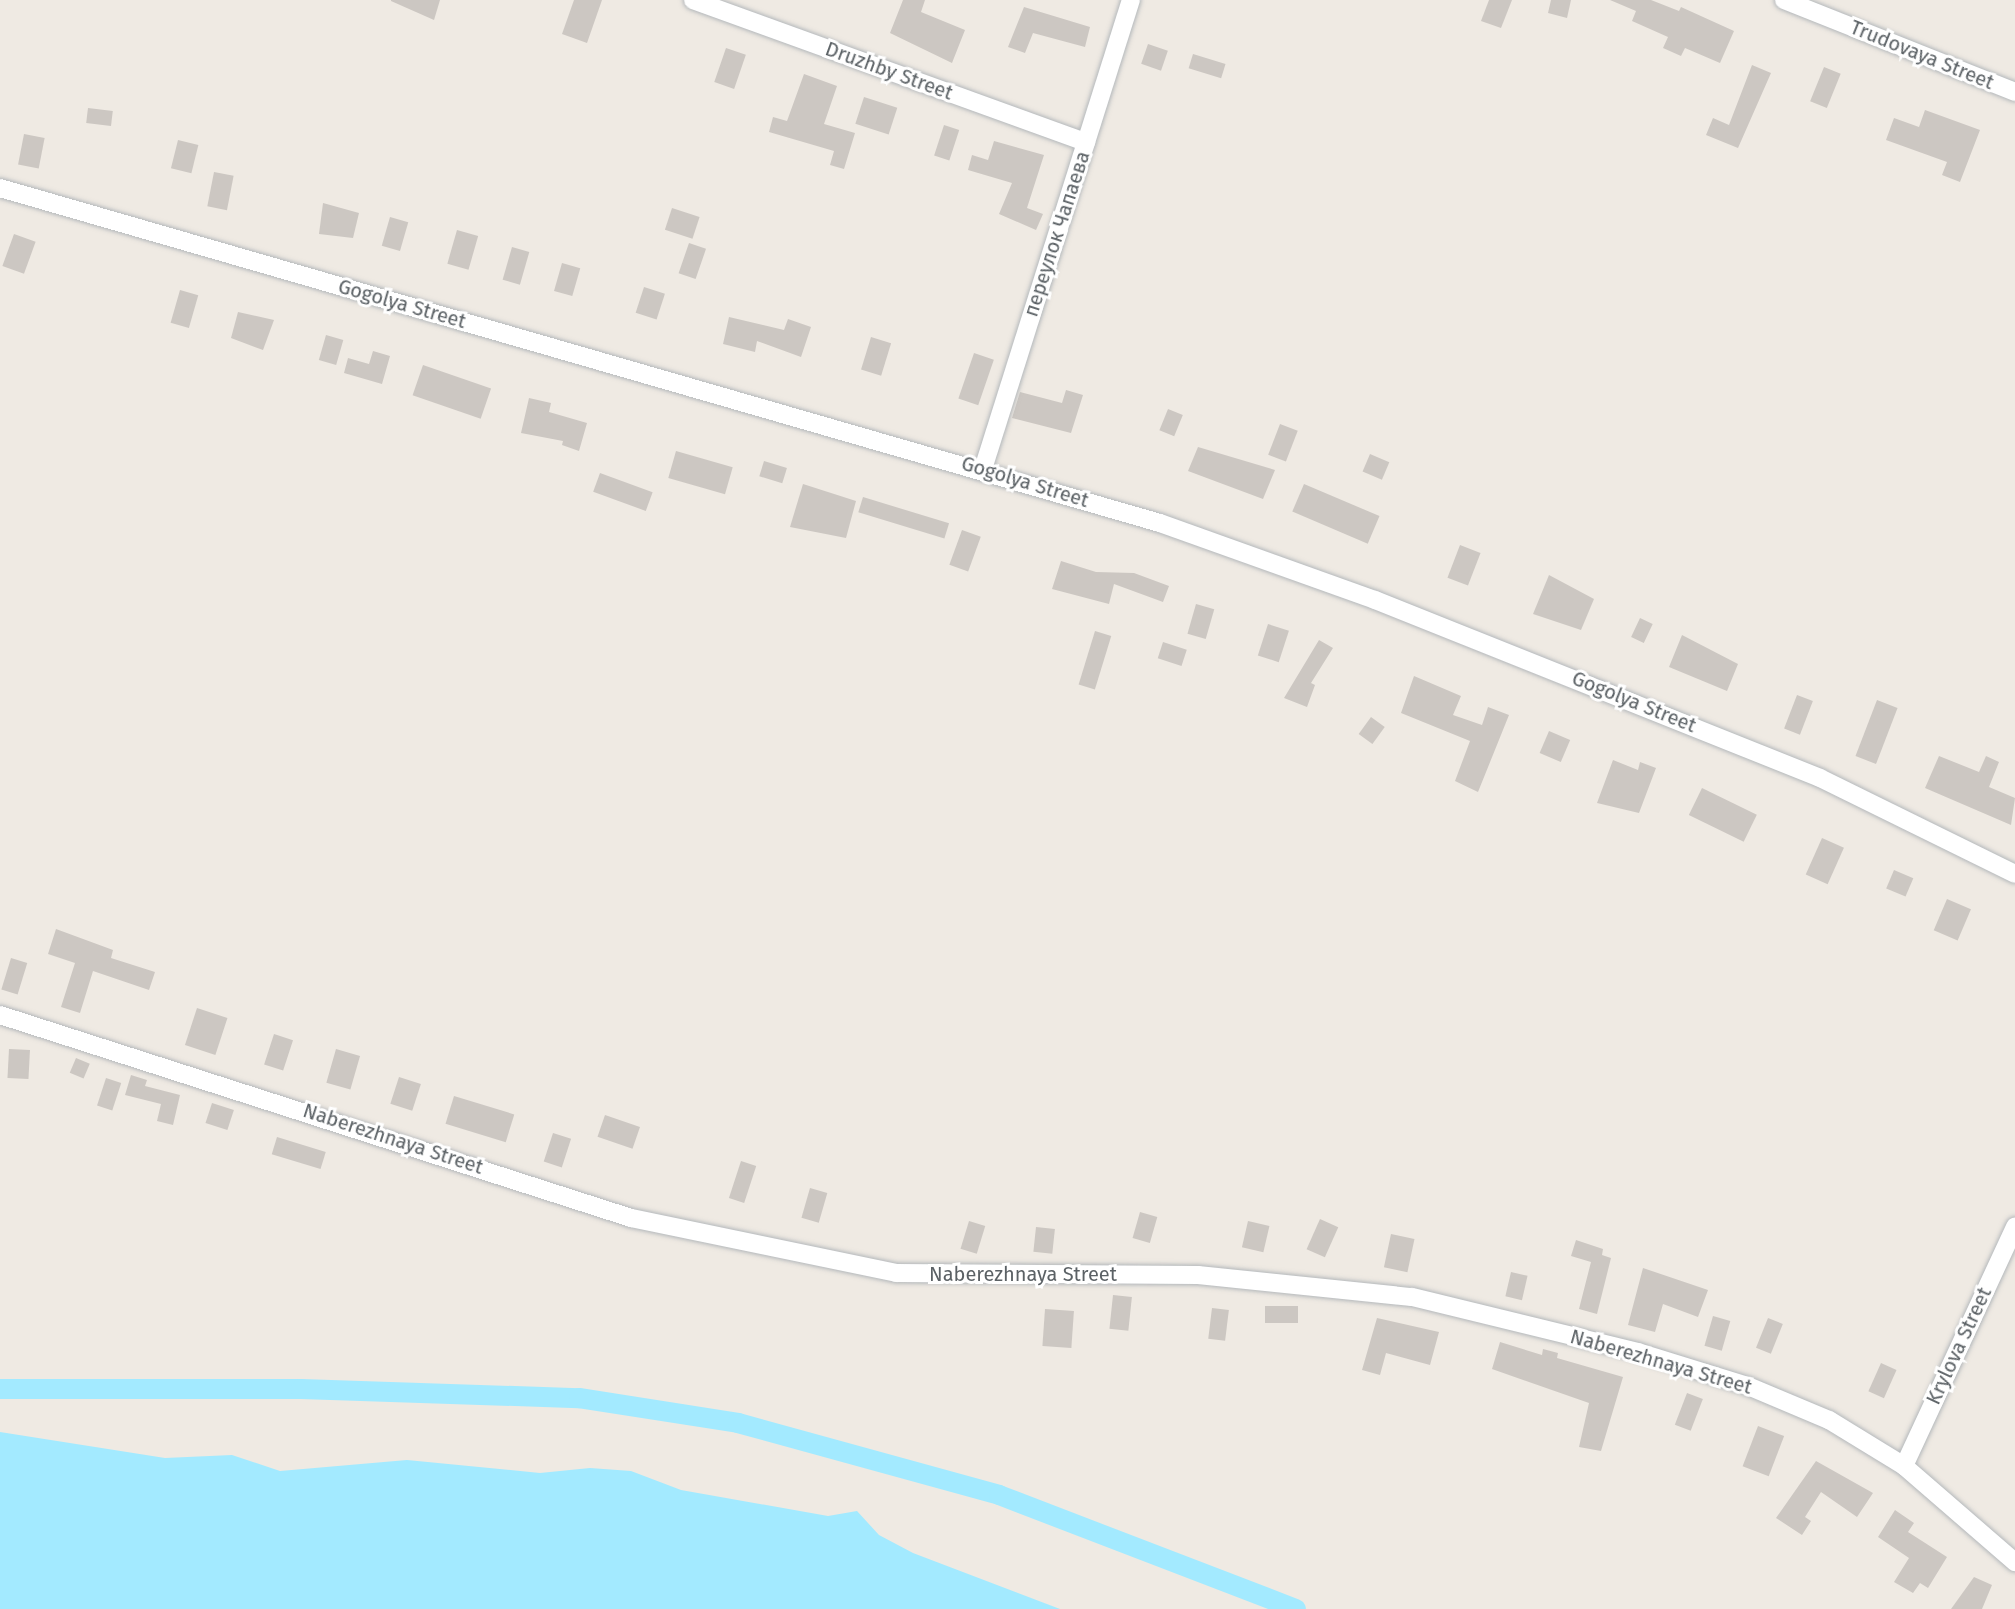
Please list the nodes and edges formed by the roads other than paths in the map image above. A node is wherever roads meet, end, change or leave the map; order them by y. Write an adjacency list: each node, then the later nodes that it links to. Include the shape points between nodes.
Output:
1 (693, 0): 5 (street, Druzhby Street)
2 (1131, 0): 5 (street, переулок Чапаева)
3 (1784, 0): 4 (street, Trudovaya Street)
4 (2015, 92)
5 (1086, 142): 7 (street, переулок Чапаева)
6 (0, 188): 7 (street, Gogolya Street)
7 (983, 469): 8 (street, Gogolya Street, via 1160,523 1582,681 1820,778)
8 (2015, 874)
9 (0, 1015): 11 (street, Naberezhnaya Street, via 631,1218 896,1273 1198,1275 1412,1297 1638,1352 1748,1386 1829,1420)
10 (2015, 1227): 11 (street, Krylova Street)
11 (1904, 1466): 12 (street, Naberezhnaya Street)
12 (2015, 1562)

